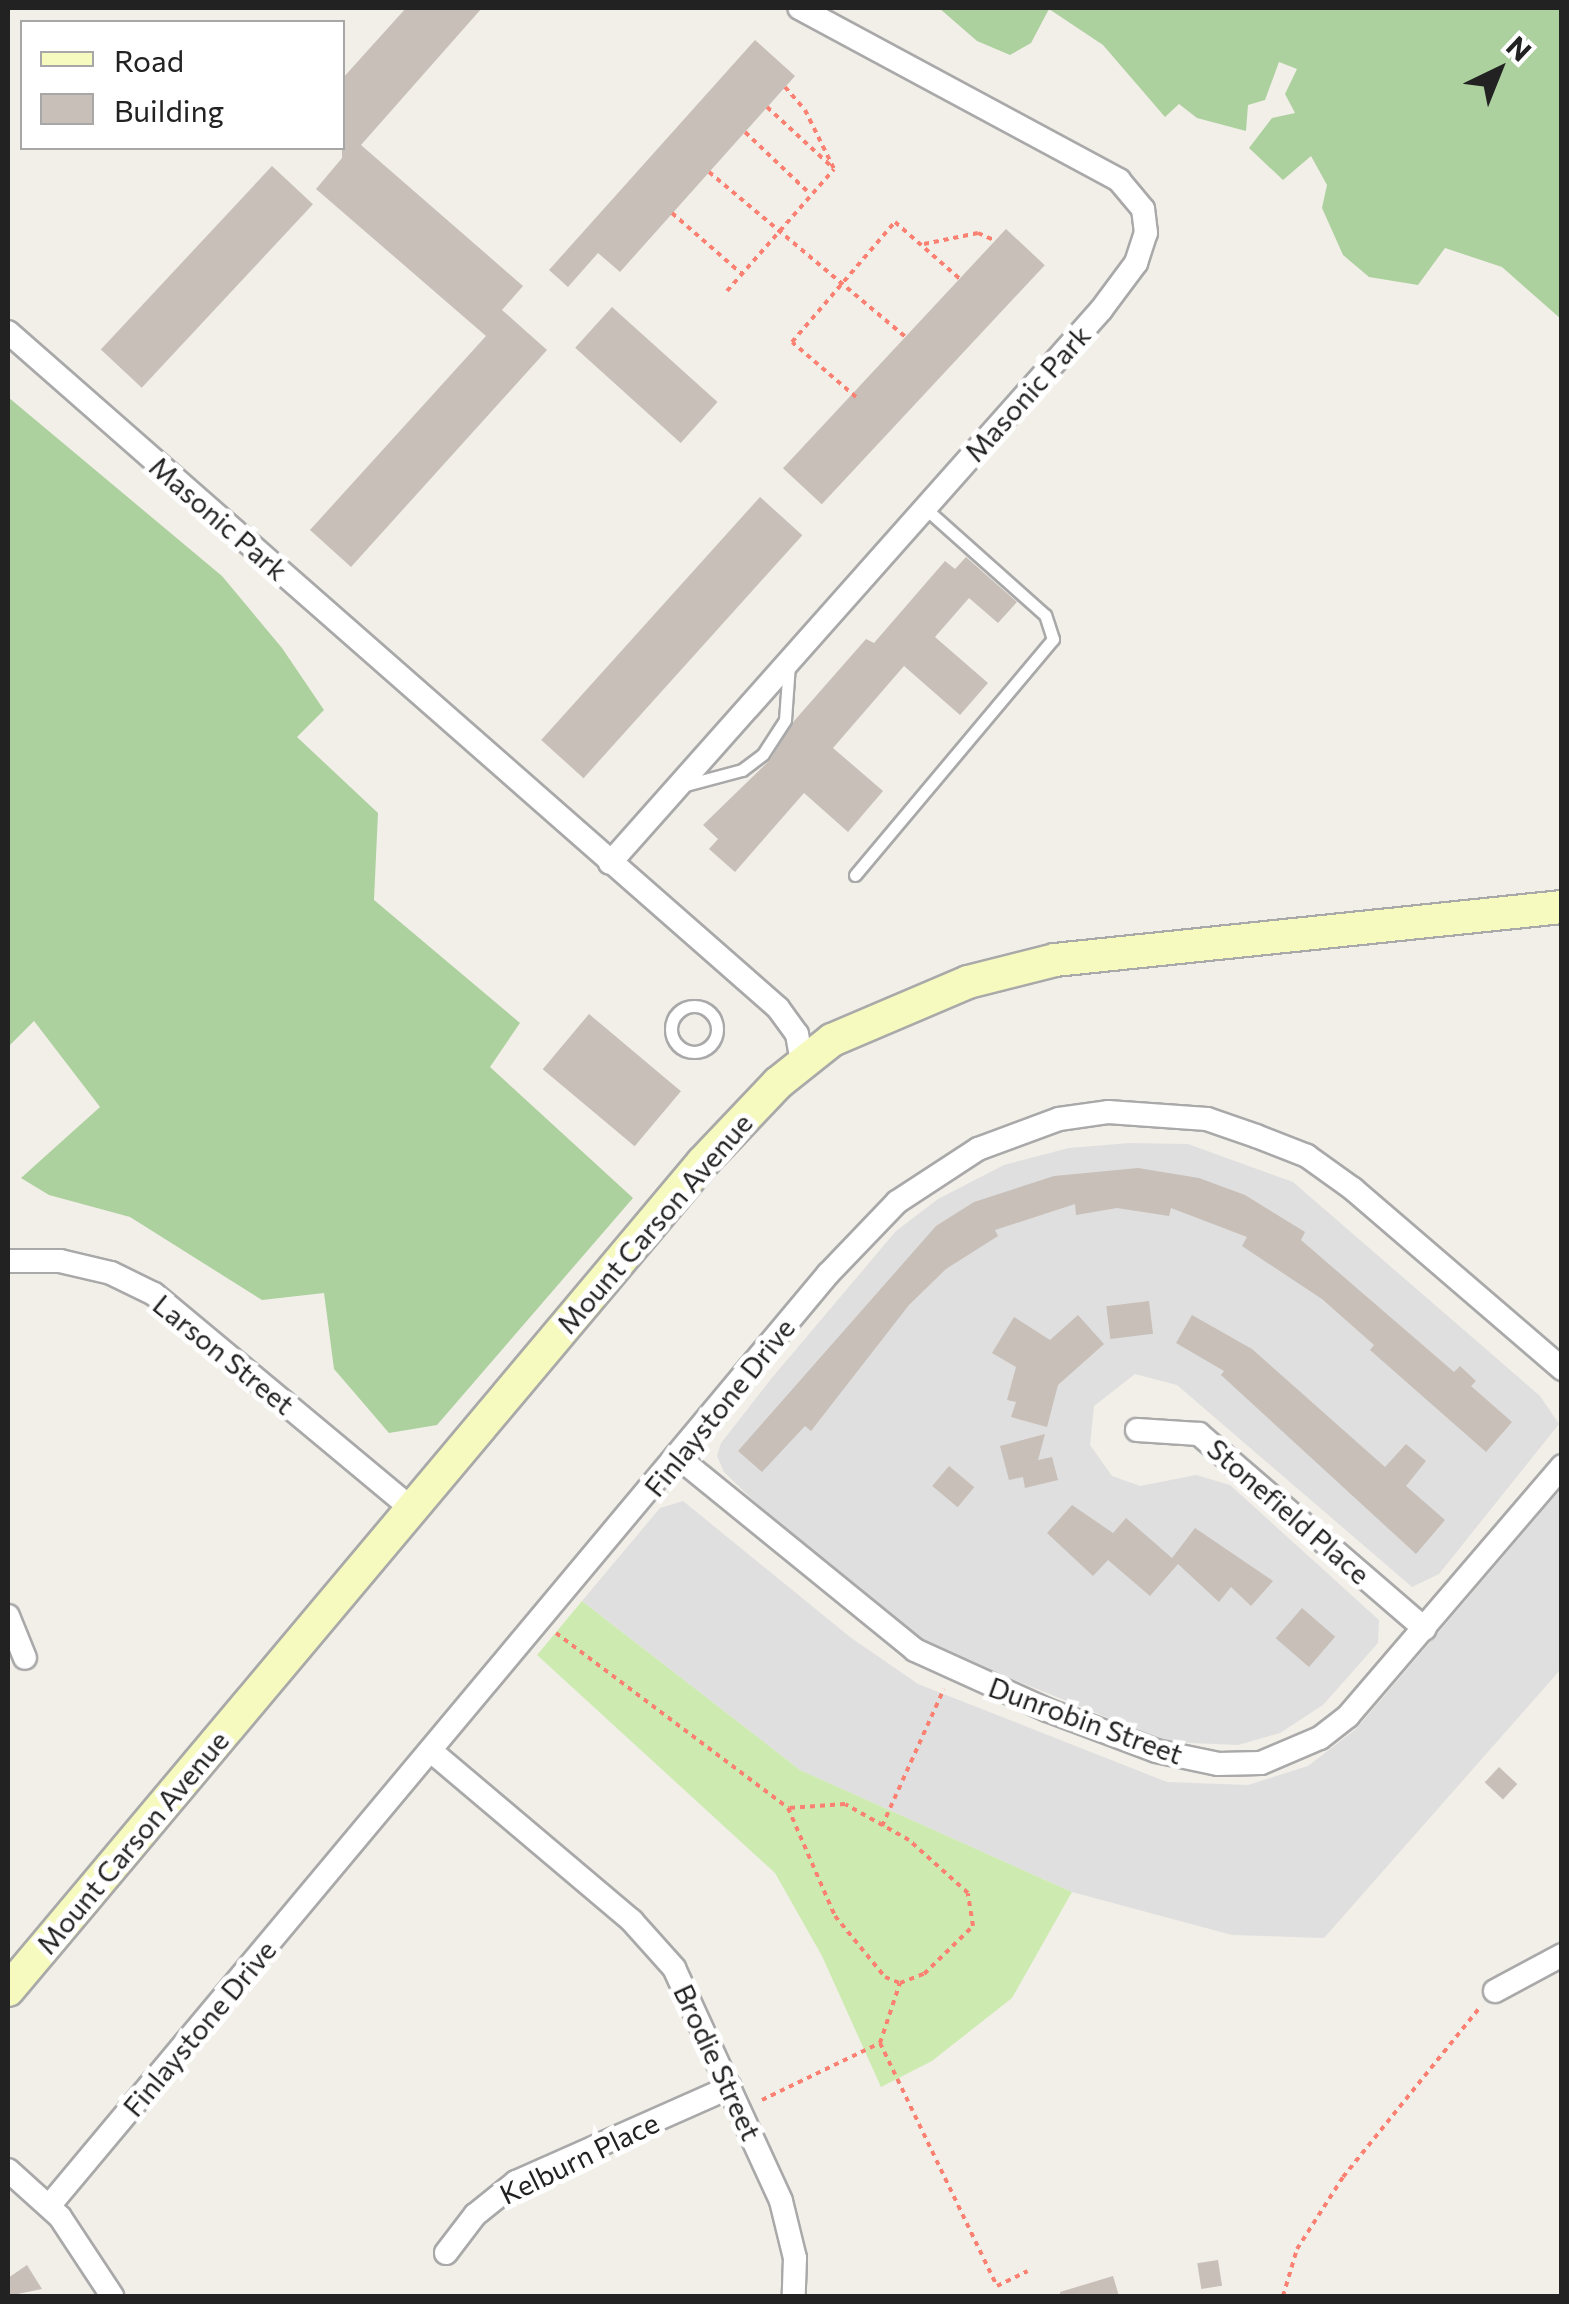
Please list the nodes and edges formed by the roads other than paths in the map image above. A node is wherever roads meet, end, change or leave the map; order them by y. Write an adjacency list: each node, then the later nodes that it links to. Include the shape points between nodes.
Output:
1 (799, 8): 3 (street, Masonic Park, via 1102,169 1143,208 1143,246 1126,277)
2 (8, 332): 6 (street, Masonic Park)
3 (926, 508): 4 (street, Masonic Park); 7 (lane, via 1044,615 1053,640)
4 (789, 662): 5 (street, Masonic Park); 5 (lane, via 786,720 763,754 730,775)
5 (678, 787): 6 (street, Masonic Park)
6 (610, 863): 10 (street, Masonic Park, via 778,1008 798,1034)
7 (855, 875)
8 (1562, 907): 10 (main road, Mount Carson Avenue, via 1007,970 832,1040)
9 (694, 1052): 9 (lane, via 717,1034 715,1018 697,1006 676,1013 670,1027 679,1047)
10 (802, 1063): 16 (main road, Mount Carson Avenue, via 703,1162)
11 (8, 1262): 16 (street, Larson Street, via 60,1260 112,1273 154,1294)
12 (1562, 1369): 14 (street, Finlaystone Drive, via 1308,1156 1207,1119 1108,1112 1059,1119 978,1149 897,1202 828,1274)
13 (1137, 1430): 18 (street, Stonefield Place, via 1199,1434)
14 (679, 1458): 18 (street, Dunrobin Street, via 882,1628 952,1671 1156,1751 1218,1764 1261,1762 1320,1738 1348,1716); 20 (street, Finlaystone Drive)
15 (1562, 1466): 18 (street, Dunrobin Street)
16 (412, 1510): 22 (main road, Mount Carson Avenue)
17 (8, 1616): 19 (street)
18 (1425, 1628)
19 (25, 1658)
20 (432, 1751): 24 (street, Brodie Street, via 660,1951 690,1994); 26 (street, Finlaystone Drive)
21 (1562, 1955): 23 (street)
22 (8, 1990)
23 (1494, 1990)
24 (730, 2087): 27 (street, Kelburn Place, via 516,2182 474,2215); 29 (street, Brodie Street, via 788,2220)
25 (8, 2170): 26 (street)
26 (49, 2206): 28 (street)
27 (446, 2253)
28 (112, 2296)
29 (794, 2296)

